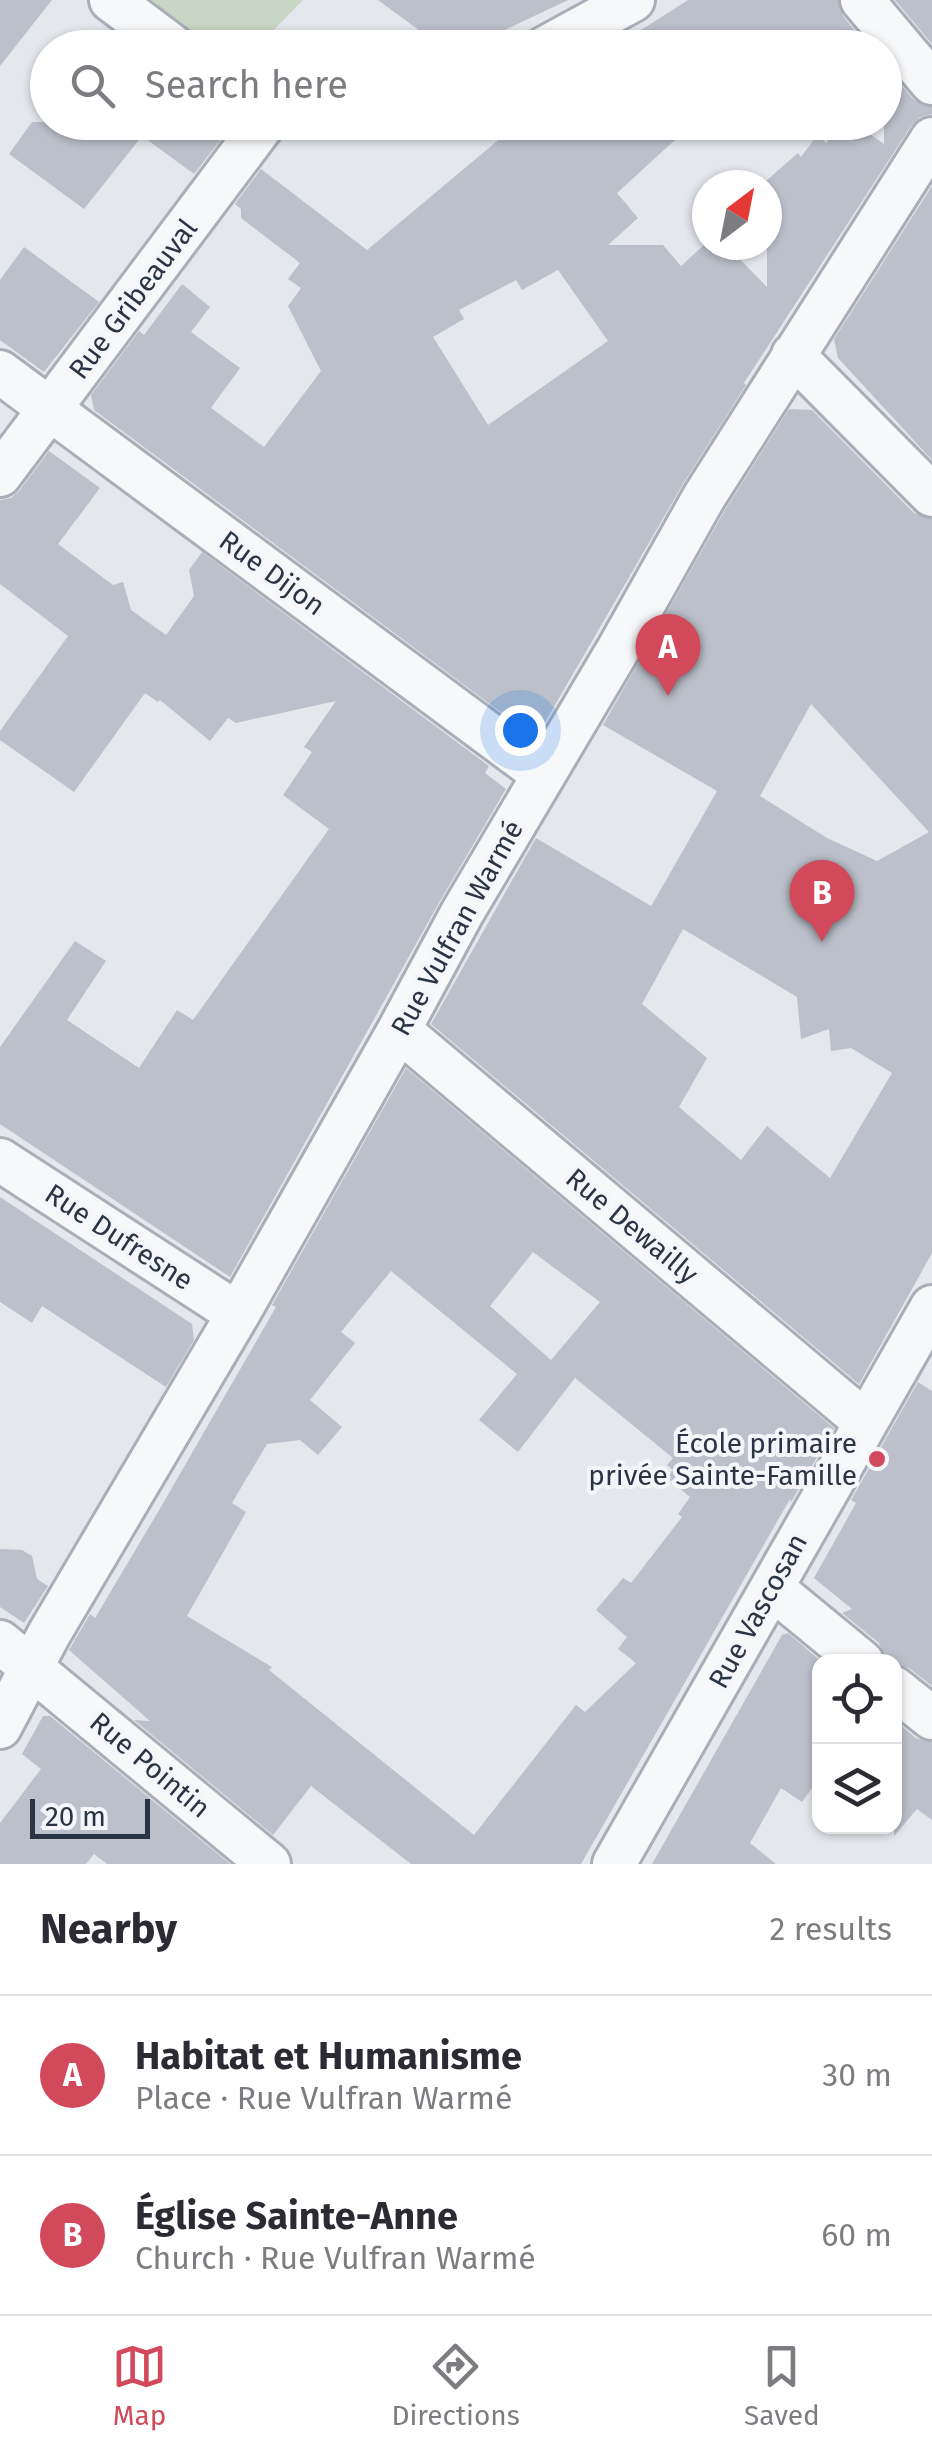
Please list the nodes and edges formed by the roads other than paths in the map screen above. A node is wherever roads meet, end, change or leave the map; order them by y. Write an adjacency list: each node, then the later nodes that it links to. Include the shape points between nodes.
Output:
1 (110, 0): 4 (street)
2 (632, 0): 5 (street)
3 (862, 0): 6 (street)
4 (151, 30)
5 (578, 30)
6 (887, 30)
7 (902, 47): 8 (street)
8 (932, 83)
9 (932, 139): 11 (street, Rue Vulfran Warmé)
10 (251, 140): 13 (street, Rue Gribeauval)
11 (792, 355): 15 (street); 16 (street, Rue Vulfran Warmé)
12 (0, 372): 13 (street, Rue Dijon)
13 (49, 409): 14 (street, Rue Gribeauval); 16 (street, Rue Dijon)
14 (0, 475)
15 (932, 495)
16 (544, 775): 17 (street, Rue Vulfran Warmé)
17 (400, 1030): 20 (street, Rue Vulfran Warmé); 21 (street, Rue Dewailly)
18 (0, 1160): 20 (street, Rue Dufresne)
19 (932, 1307): 21 (street, Rue Vascosan)
20 (238, 1314): 24 (street, Rue Vulfran Warmé)
21 (864, 1421): 22 (street, Rue Vascosan)
22 (772, 1588): 23 (street); 29 (street, Rue Vascosan)
23 (852, 1654)
24 (15, 1655): 27 (street, Rue Vulfran Warmé); 28 (street, Rue Pointin)
25 (902, 1694): 26 (street)
26 (932, 1718)
27 (0, 1728)
28 (269, 1864)
29 (614, 1864)

